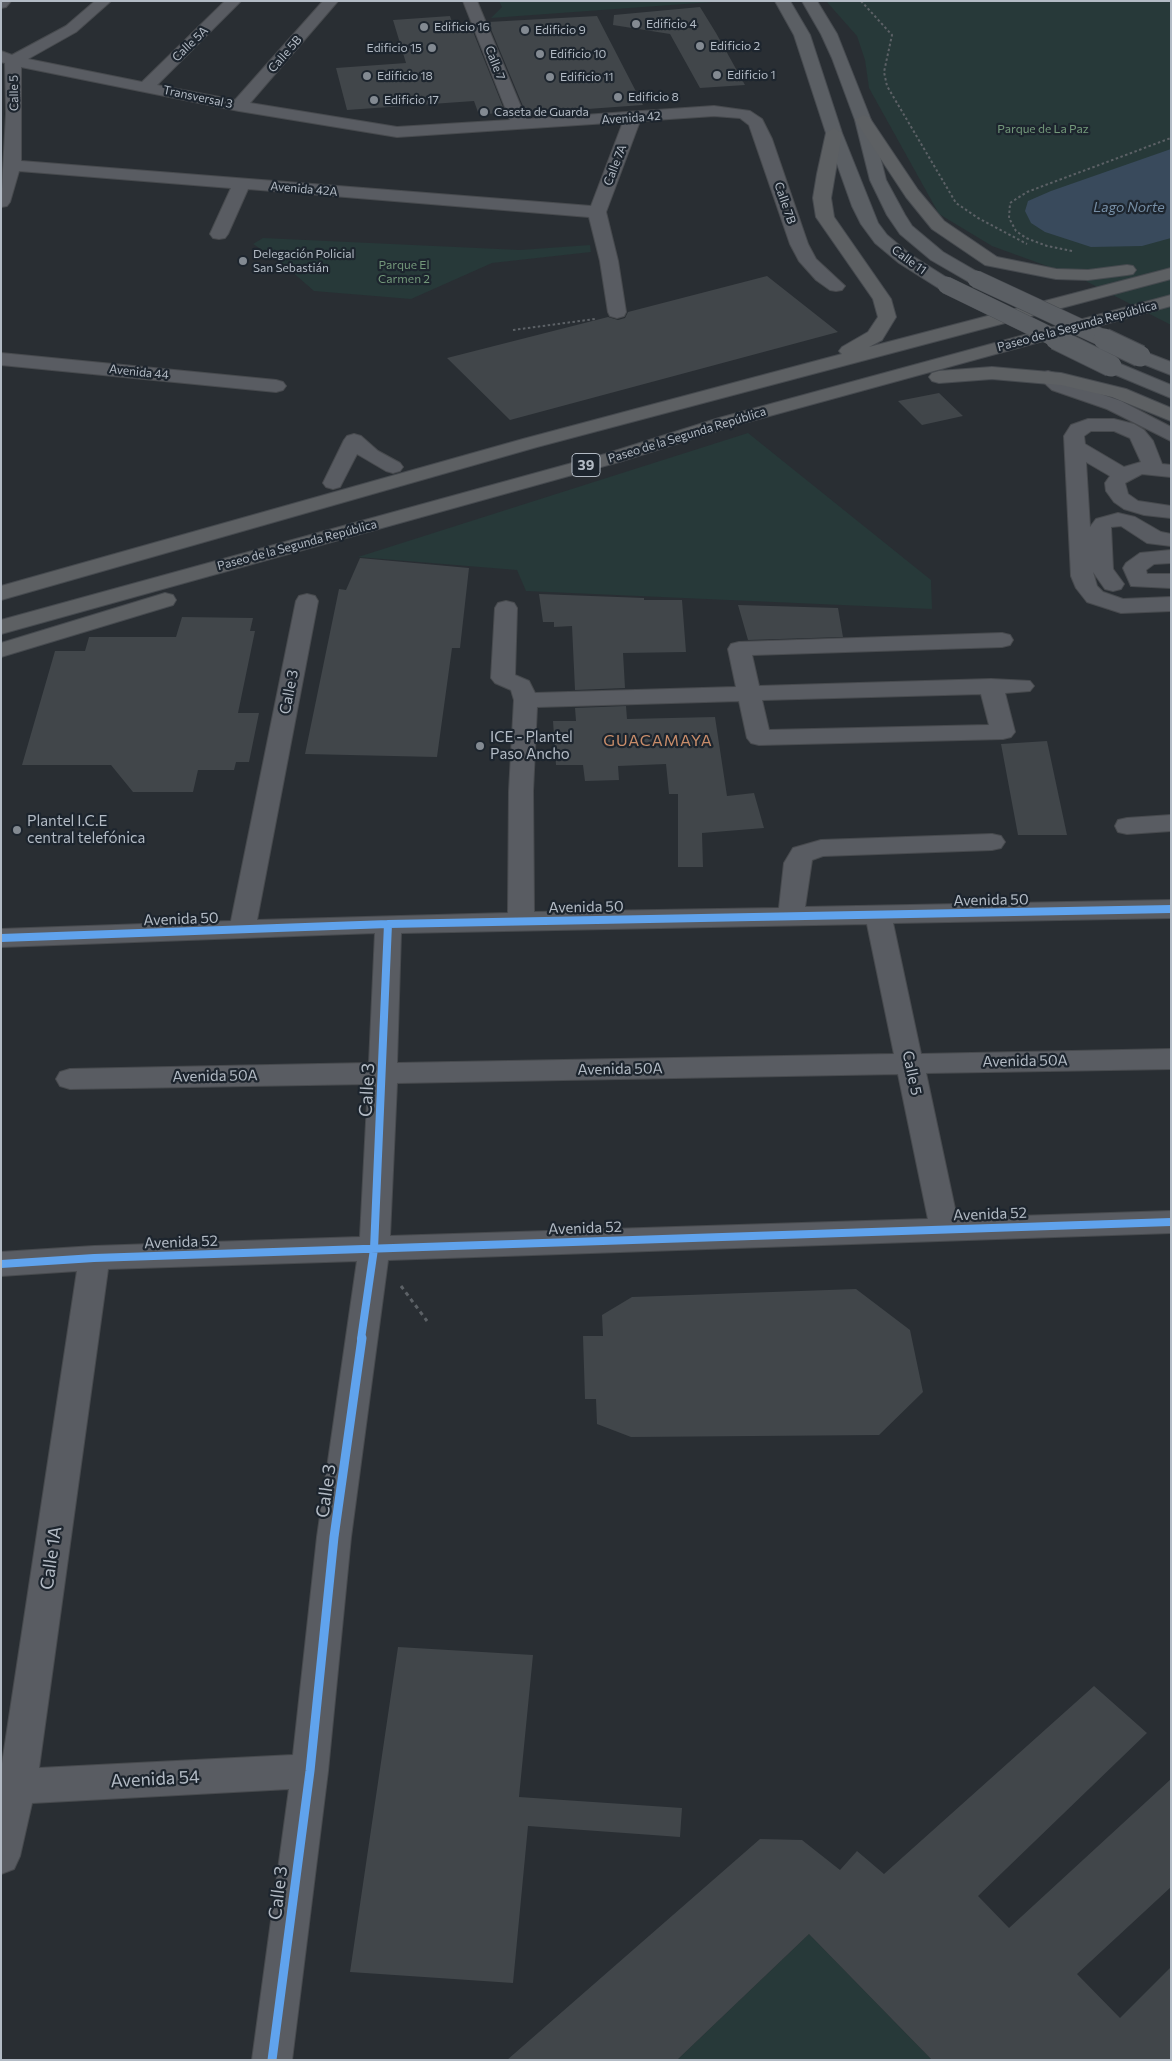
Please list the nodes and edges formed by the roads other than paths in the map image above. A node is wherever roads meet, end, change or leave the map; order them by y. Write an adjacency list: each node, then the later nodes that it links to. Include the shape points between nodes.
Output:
1 (4, 1): 8 (street)
2 (104, 1): 9 (street, Calle 5, via 71,29)
3 (234, 1): 10 (street, Calle 5A)
4 (331, 1): 12 (street, Calle 5B)
5 (470, 1): 16 (street, Calle 7)
6 (782, 1): 18 (main road, Calle 11, via 802,35)
7 (809, 1): 15 (main road, Calle 11, via 829,34)
8 (1, 4)
9 (7, 59): 10 (street, Transversal 3); 11 (street, Calle 5)
10 (146, 87): 12 (street, Transversal 3)
11 (8, 104): 19 (street, Calle 5)
12 (239, 106): 17 (street, Transversal 3)
13 (744, 114): 14 (street, Avenida 42, via 714,111); 27 (street, Calle 7B, via 756,122 764,139 808,261)
14 (633, 118): 16 (street, Avenida 42); 23 (street, Calle 7A)
15 (863, 120): 25 (highway, via 938,225 991,261 1064,274 1117,272); 32 (main road, Calle 11, bridge, via 878,180 896,215 937,256 975,278)
16 (520, 125): 17 (street, Avenida 42)
17 (397, 132)
18 (834, 134): 31 (highway, via 822,198 825,217 882,299 887,316 874,336); 36 (main road, Calle 11, bridge, via 870,224 905,260 946,285)
19 (7, 140): 20 (street, Calle 5)
20 (12, 165): 21 (street, Avenida 42A); 22 (street, Calle 5)
21 (242, 184): 23 (street, Avenida 42A); 24 (street)
22 (1, 202)
23 (597, 212): 29 (street)
24 (219, 234)
25 (1171, 263)
26 (1171, 273): 31 (highway, Paseo de la Segunda República / 39)
27 (836, 286)
28 (1171, 300): 35 (highway, Paseo de la Segunda República / 39)
29 (617, 312)
30 (1, 359): 34 (street, Avenida 44)
31 (827, 364): 37 (highway, Paseo de la Segunda República / 39)
32 (1171, 369)
33 (1048, 377): 35 (highway, via 992,372); 38 (highway, via 1119,393); 39 (street, via 1059,386 1114,405)
34 (276, 386)
35 (856, 387): 41 (highway, Paseo de la Segunda República / 39, via 726,422)
36 (1171, 392)
37 (642, 413): 42 (highway); 54 (highway, Paseo de la Segunda República / 39)
38 (1171, 415)
39 (1171, 435)
40 (1075, 447): 43 (street, via 1074,436 1078,429 1088,425 1127,428 1144,441); 44 (street); 53 (street, via 1082,576)
41 (612, 458): 58 (highway, Paseo de la Segunda República / 39); 60 (highway, via 315,554)
42 (393, 467): 45 (highway); 45 (street, via 371,455 354,440)
43 (1162, 470): 44 (street, via 1140,468)
44 (1123, 474): 46 (street, via 1115,483 1121,498 1144,509)
45 (333, 483): 49 (highway)
46 (1171, 512)
47 (1171, 540): 52 (street, via 1155,538 1128,521 1118,519 1102,523 1099,530 1102,570)
48 (1171, 556): 50 (street, via 1141,561 1134,568)
49 (1, 575)
50 (1139, 581): 51 (street); 52 (street)
51 (1171, 581)
52 (1113, 584): 53 (street)
53 (1087, 588): 56 (street, via 1095,597 1121,606)
54 (1, 593)
55 (307, 601): 73 (street, Calle 3)
56 (1171, 604)
57 (506, 608): 64 (street, via 503,678 521,686)
58 (1, 627)
59 (1002, 640): 63 (street, via 739,649)
60 (1, 650)
61 (991, 686): 62 (street); 63 (street); 63 (street, via 1003,732 759,738)
62 (1022, 686)
63 (748, 693): 64 (street)
64 (526, 700): 71 (street, via 521,791)
65 (1171, 823): 66 (street)
66 (1127, 826)
67 (992, 842): 70 (street, via 821,848 802,854 797,863)
68 (1171, 909): 69 (street, Avenida 50)
69 (878, 916): 70 (street, Avenida 50); 76 (street, Calle 5)
70 (790, 918): 71 (street, Avenida 50)
71 (521, 922): 72 (street, Avenida 50)
72 (388, 924): 73 (street, Avenida 50); 77 (street, Calle 3)
73 (241, 930): 74 (street, Avenida 50)
74 (1, 938)
75 (1171, 1058): 76 (street, Avenida 50A)
76 (910, 1063): 77 (street, Avenida 50A); 80 (street, Calle 5)
77 (383, 1074): 78 (street, Avenida 50A); 81 (street, Calle 3)
78 (70, 1079)
79 (1171, 1222): 80 (street, Avenida 52)
80 (946, 1229): 81 (street, Avenida 52)
81 (374, 1249): 82 (street, Avenida 52); 84 (street, Calle 3, via 334,1538)
82 (94, 1258): 83 (street, Avenida 52); 85 (street, Calle 1A)
83 (1, 1264)
84 (310, 1771): 85 (street, Avenida 54); 87 (street, Calle 3)
85 (10, 1786): 86 (street, Calle 1A)
86 (1, 1856)
87 (272, 2060)

